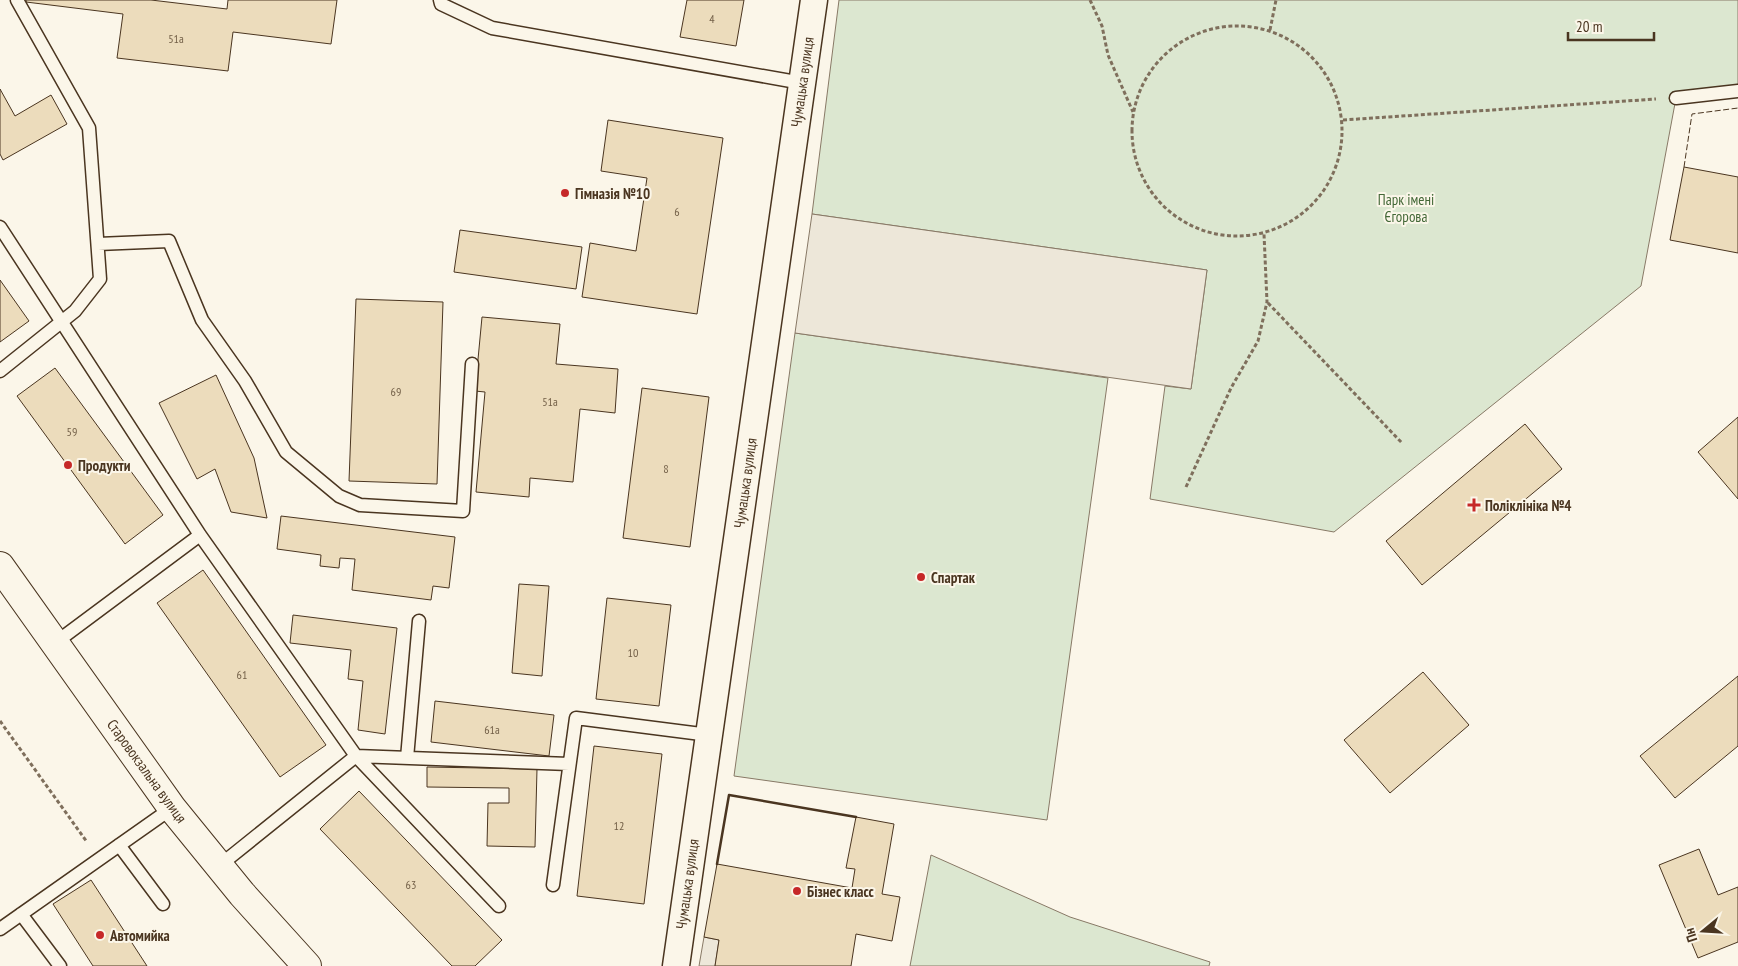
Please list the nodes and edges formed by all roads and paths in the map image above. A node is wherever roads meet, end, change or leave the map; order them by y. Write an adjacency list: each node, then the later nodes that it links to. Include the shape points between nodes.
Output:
1 (17, 0): 14 (lane, via 90,128)
2 (440, 0): 7 (lane, via 441,4 492,28)
3 (814, 0): 7 (street, Чумацька вулиця)
4 (1090, 0): 10 (path, via 1102,26 1108,55)
5 (1276, 0): 6 (path)
6 (1270, 30): 10 (path, via 1241,25 1211,28 1183,40 1159,59 1143,84); 11 (path, via 1298,44 1320,65 1335,91)
7 (802, 83): 26 (street, Чумацька вулиця)
8 (1738, 91): 9 (lane)
9 (1676, 98): 11 (path)
10 (1133, 112): 13 (path, via 1132,142 1139,172 1155,198 1171,213 1204,232 1234,237)
11 (1343, 120): 13 (path, via 1342,150 1332,179 1315,204 1291,223)
12 (0, 227): 16 (lane)
13 (1264, 234): 15 (path)
14 (98, 244): 16 (lane, via 100,279); 17 (lane, via 169,241 202,320 245,381 286,452 339,496 360,505 463,511)
15 (1267, 302): 19 (path); 20 (path, via 1258,341 1231,388)
16 (62, 323): 18 (lane); 21 (lane)
17 (472, 364)
18 (0, 371)
19 (1402, 444)
20 (1186, 487)
21 (200, 534): 24 (lane); 27 (lane)
22 (0, 566): 24 (main road, Старовокзальна вулиця)
23 (420, 621): 28 (lane)
24 (55, 643): 30 (main road, Старовокзальна вулиця)
25 (0, 720): 32 (path)
26 (709, 735): 29 (lane, via 576,718); 41 (street, Чумацька вулиця)
27 (356, 756): 28 (lane); 33 (lane); 36 (lane)
28 (407, 758): 29 (lane)
29 (569, 764): 34 (lane)
30 (172, 808): 31 (lane); 33 (main road, Старовокзальна вулиця)
31 (119, 845): 32 (lane); 35 (lane)
32 (99, 859): 37 (lane)
33 (219, 866): 40 (main road, Старовокзальна вулиця)
34 (553, 885)
35 (163, 904)
36 (499, 906)
37 (21, 914): 38 (lane); 39 (lane)
38 (0, 928)
39 (60, 966)
40 (307, 966)
41 (676, 966)

